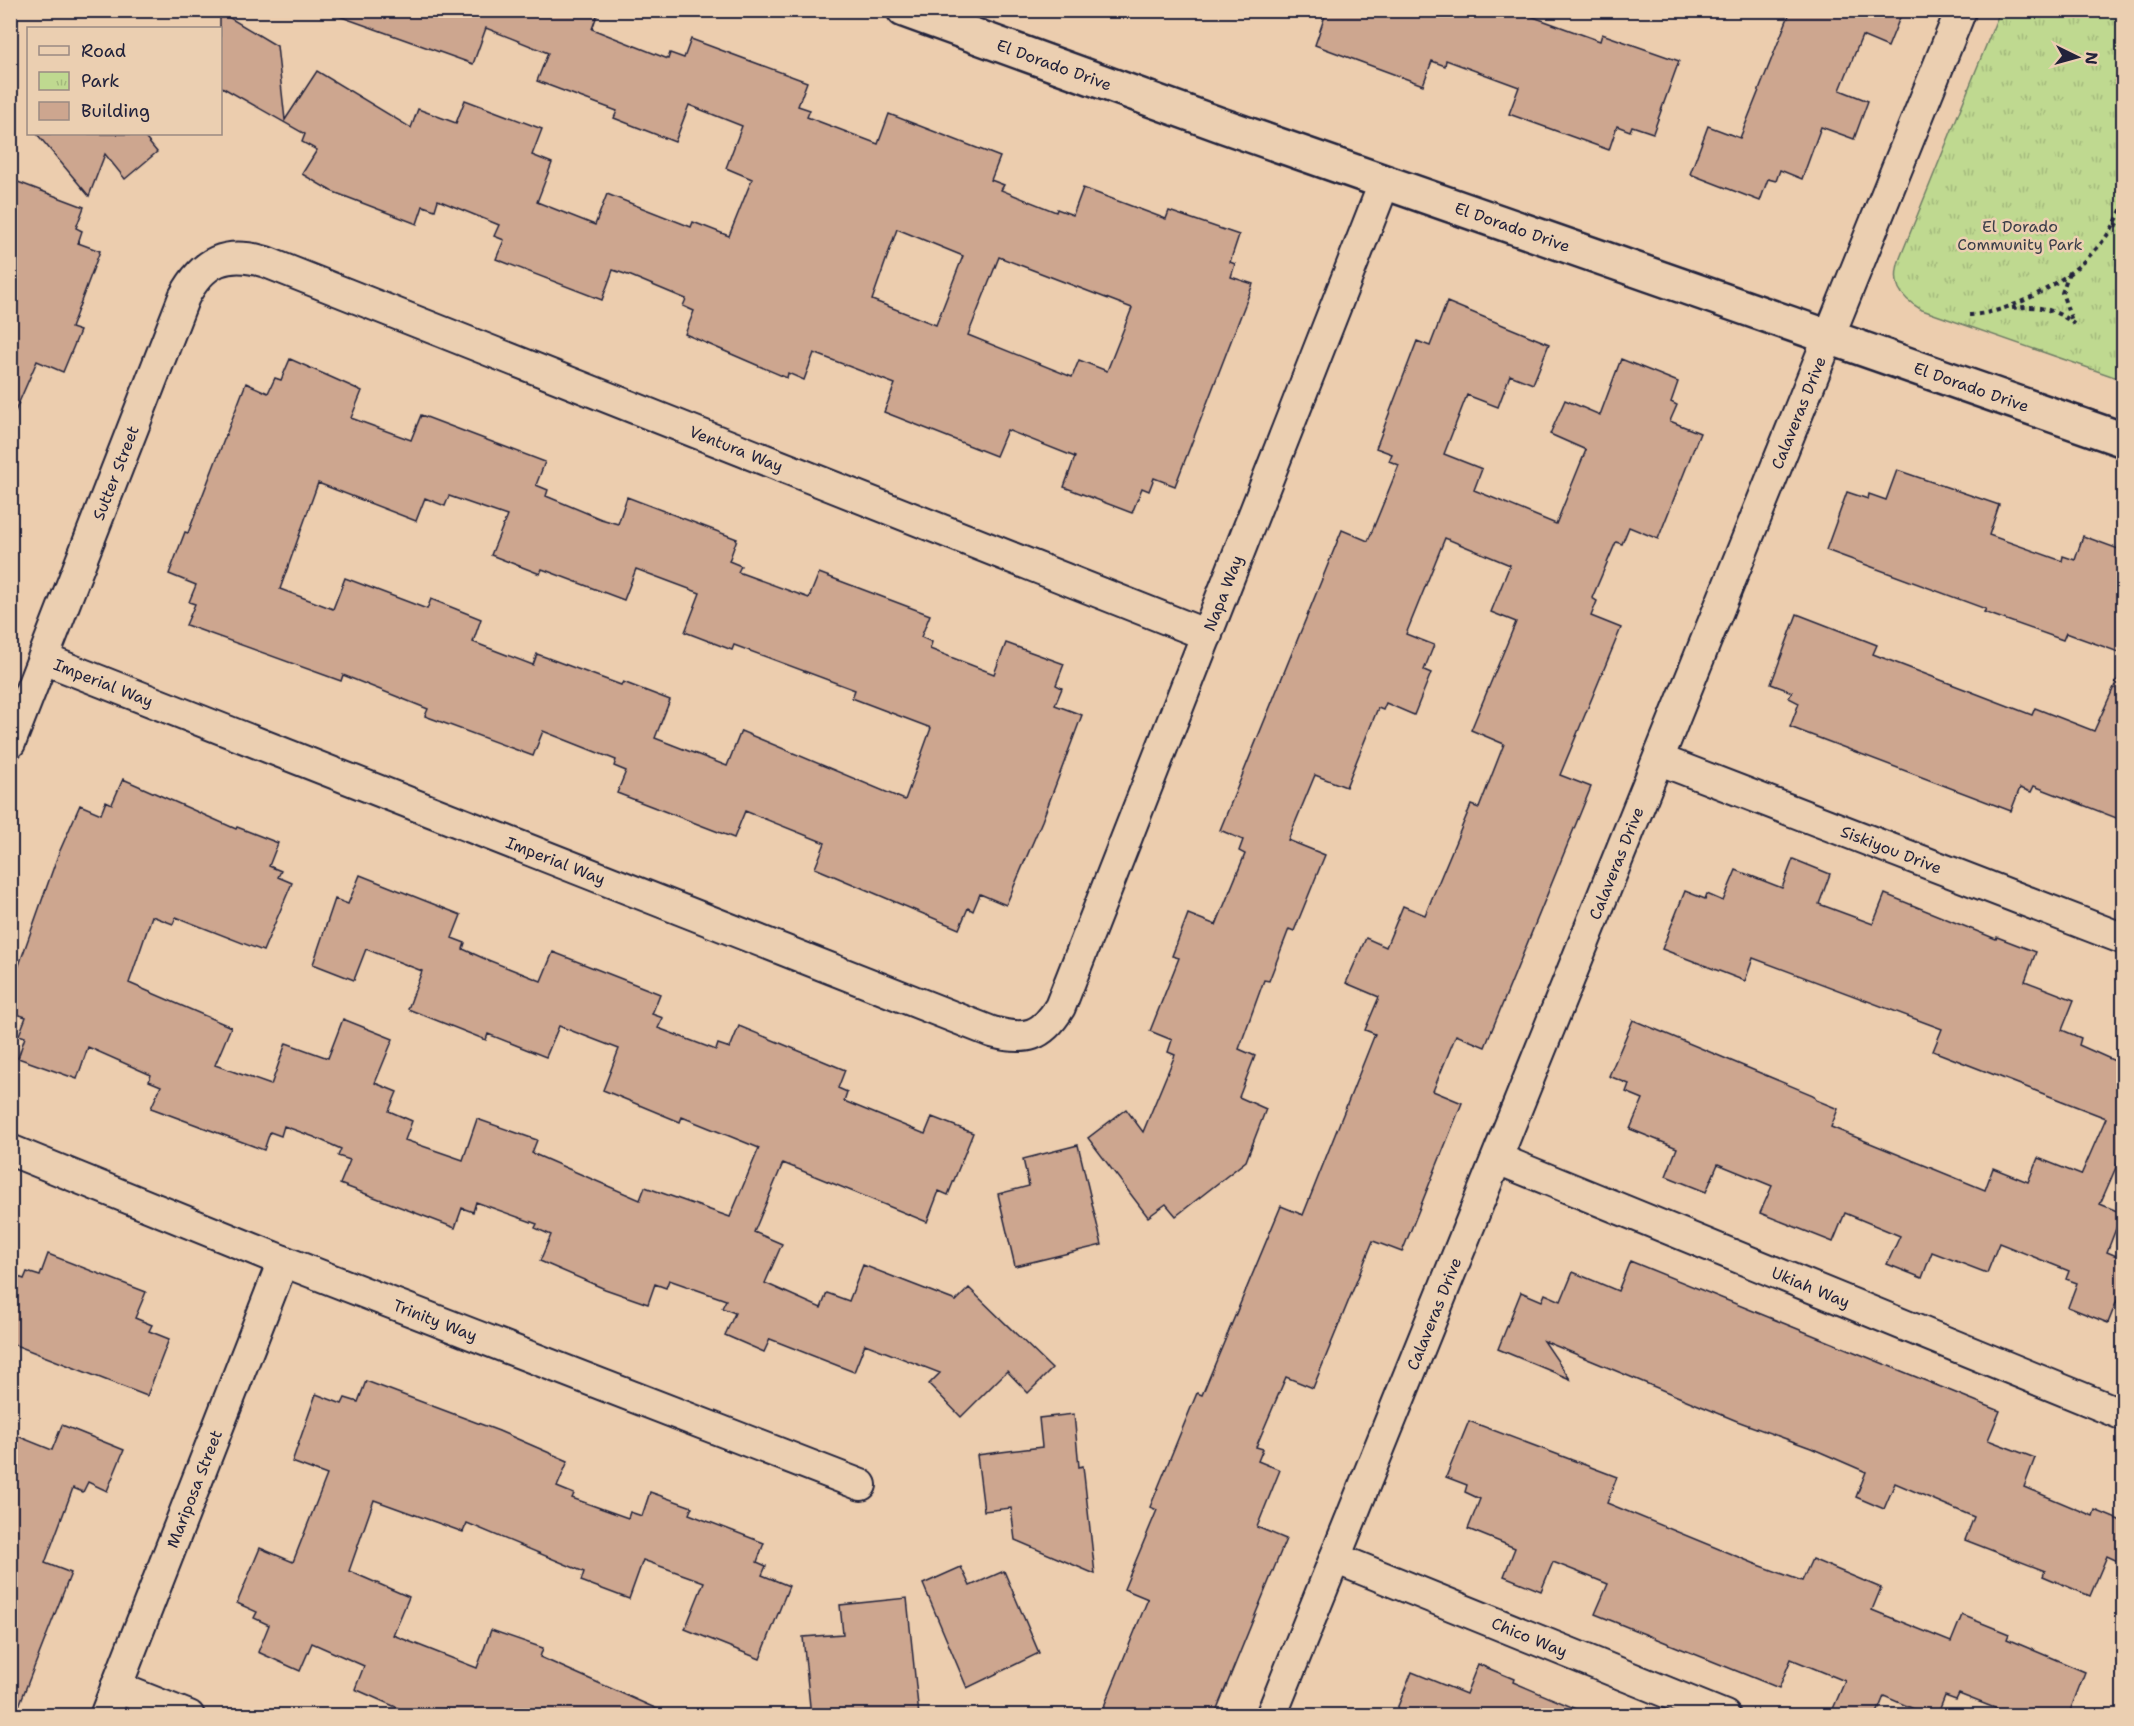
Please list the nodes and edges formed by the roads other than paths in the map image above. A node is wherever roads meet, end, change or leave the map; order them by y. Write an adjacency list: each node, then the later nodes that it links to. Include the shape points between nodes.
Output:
1 (904, 10): 3 (street, El Dorado Drive)
2 (1961, 10): 5 (street, Calaveras Drive)
3 (1386, 181): 5 (street, El Dorado Drive); 7 (street, Napa Way)
4 (266, 261): 7 (street, Ventura Way); 8 (street, Sutter Street, via 229,256 195,277)
5 (1827, 338): 6 (street, El Dorado Drive); 10 (street, Calaveras Drive)
6 (2124, 440)
7 (1207, 635): 12 (street, Napa Way)
8 (44, 659): 9 (street, Sutter Street); 12 (street, Imperial Way, via 992,1032 1032,1036 1052,1020)
9 (10, 743)
10 (1660, 760): 11 (street, Siskiyou Drive); 14 (street, Calaveras Drive)
11 (2124, 939)
12 (1060, 1007)
13 (10, 1150): 15 (street, Trinity Way)
14 (1498, 1159): 16 (street, Ukiah Way); 18 (street, Calaveras Drive)
15 (283, 1261): 17 (street, Trinity Way); 19 (street, Mariposa Street)
16 (2124, 1415)
17 (861, 1485)
18 (1335, 1558): 22 (street, Calaveras Drive); 23 (street, Chico Way)
19 (116, 1687): 20 (street, Mariposa Street); 21 (street)
20 (105, 1716)
21 (189, 1716)
22 (1271, 1716)
23 (1725, 1716)

